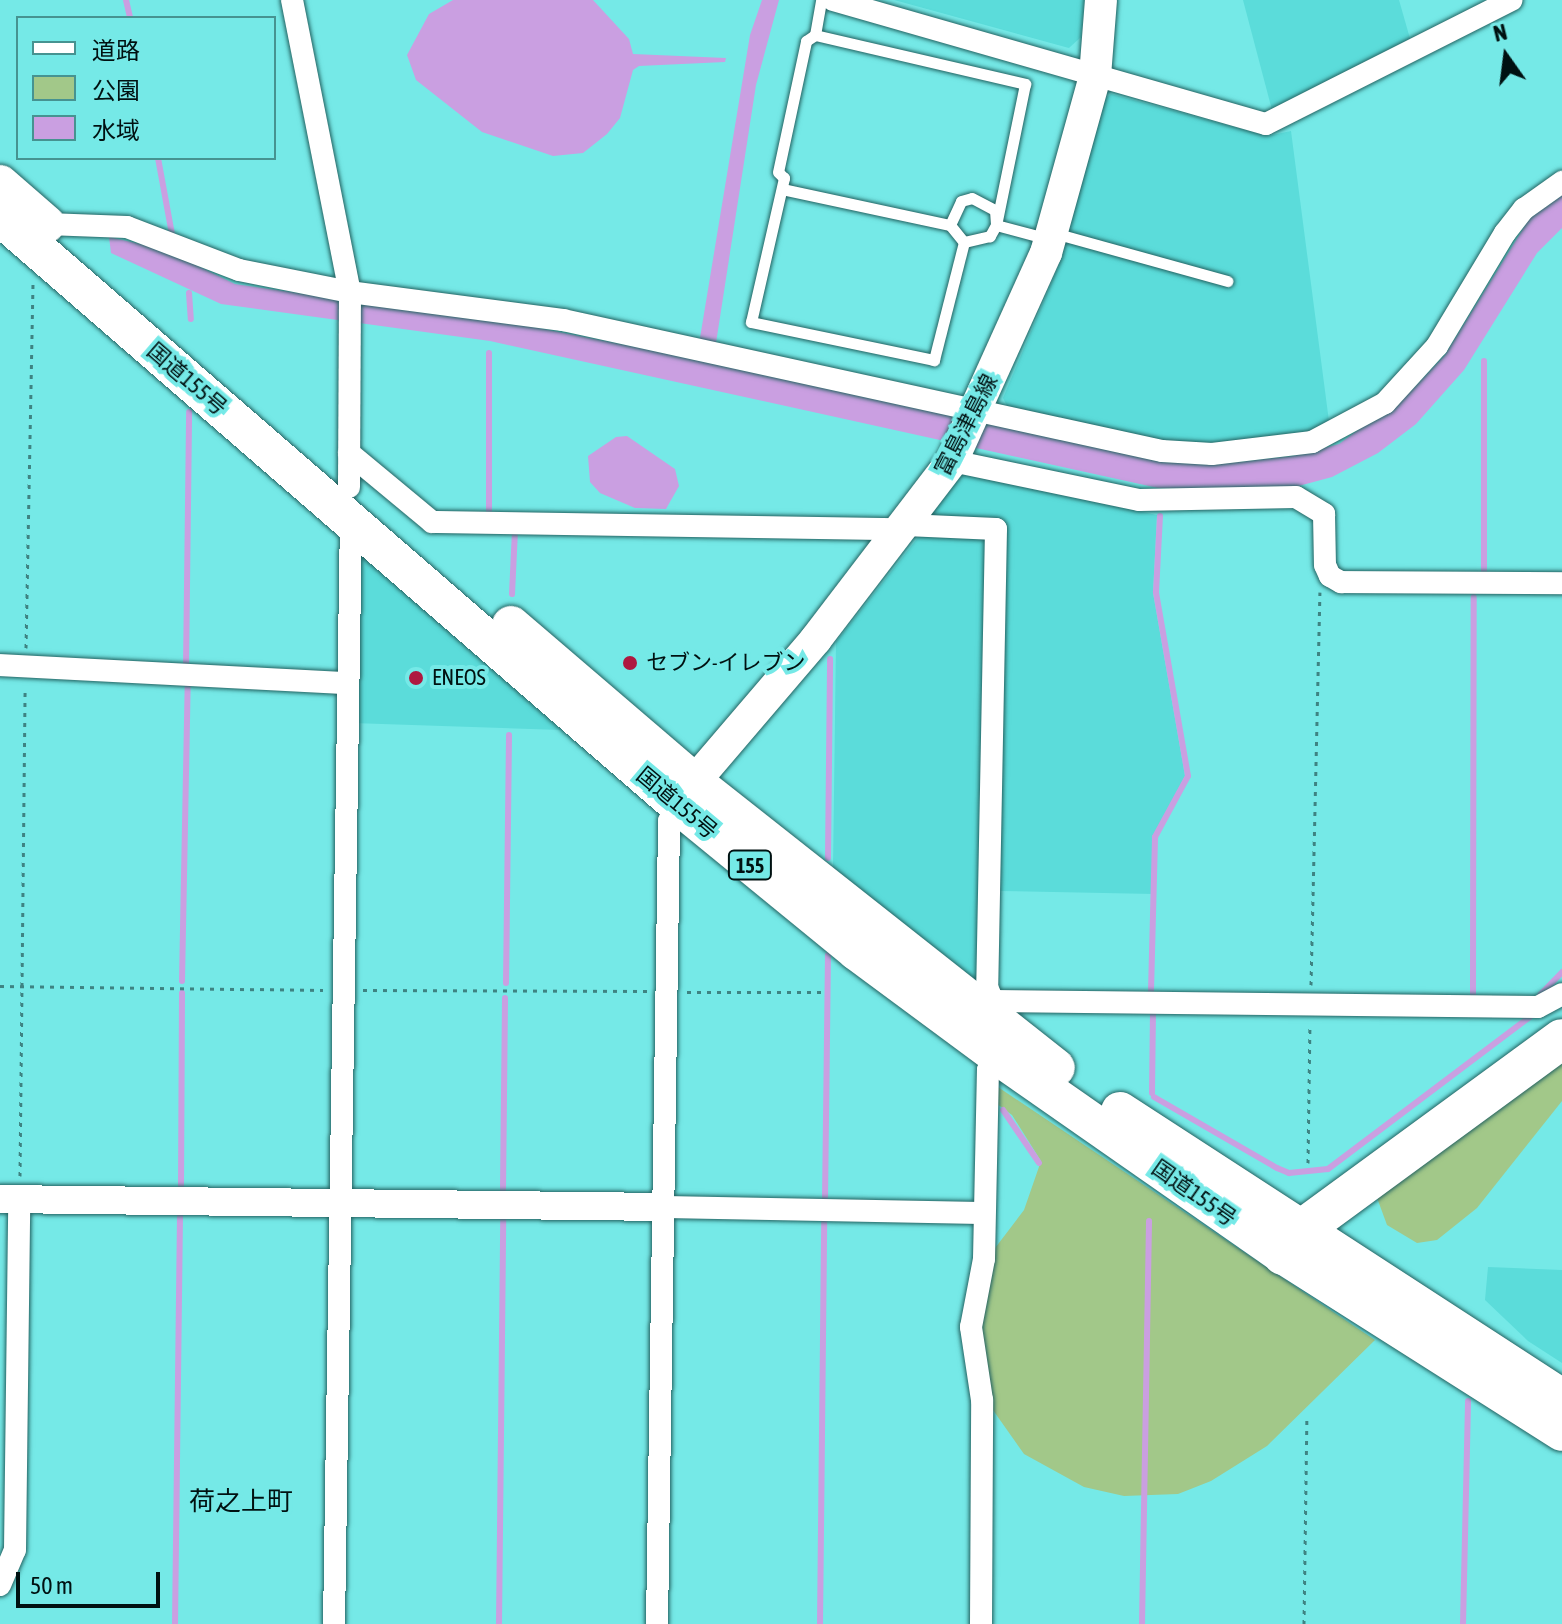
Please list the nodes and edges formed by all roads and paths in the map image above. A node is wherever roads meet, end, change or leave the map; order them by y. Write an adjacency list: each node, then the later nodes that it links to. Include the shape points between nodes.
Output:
1 (292, 0): 17 (street)
2 (821, 0): 6 (lane)
3 (833, 0): 7 (street)
4 (1101, 0): 7 (main road, 富島津島線)
5 (1512, 0): 7 (street, via 1266,124)
6 (815, 35): 10 (lane, via 806,41 778,172 784,178); 12 (lane, via 1025,84)
7 (1095, 76): 14 (main road, 富島津島線)
8 (1562, 182): 18 (street, via 1524,209 1437,346 1385,403 1312,442 1212,454 1162,451)
9 (0, 184): 13 (highway, 国道155号 / 155)
10 (782, 189): 11 (lane); 15 (lane, via 751,322 934,360)
11 (950, 225): 12 (lane, via 961,201 972,198 995,210); 15 (lane)
12 (996, 225): 14 (lane); 15 (lane, via 990,236)
13 (22, 233): 17 (street, via 127,227 239,270); 20 (highway, 国道155号 / 155); 25 (path, via 33,272)
14 (1051, 236): 16 (lane); 18 (main road, 富島津島線)
15 (964, 242)
16 (1227, 281)
17 (350, 292): 18 (street, via 501,310); 20 (street)
18 (977, 409): 19 (main road, 富島津島線)
19 (952, 461): 21 (main road, 富島津島線); 22 (street, via 1139,500 1296,497 1324,514)
20 (350, 487): 21 (street, via 432,522); 26 (street); 27 (highway, 国道155号 / 155)
21 (904, 527): 27 (main road, 富島津島線); 35 (street, via 996,529)
22 (1325, 565): 23 (street, via 1330,576 1351,583); 34 (path, via 1320,593)
23 (1562, 583)
24 (0, 665): 25 (street)
25 (25, 668): 26 (street); 29 (path)
26 (347, 683): 30 (street)
27 (686, 794): 31 (street, via 669,821); 35 (highway, 国道155号 / 155); 38 (highway, 国道155号 / 155)
28 (0, 986): 29 (path)
29 (23, 986): 30 (path); 40 (path)
30 (345, 990): 31 (path); 41 (street)
31 (666, 991): 32 (path); 42 (street)
32 (823, 992)
33 (1562, 994): 34 (street, via 1538,1007)
34 (1311, 1004): 35 (street); 39 (path)
35 (988, 1006): 44 (highway, 国道155号 / 155, via 1064,1075)
36 (1562, 1028): 37 (highway)
37 (1546, 1048): 44 (highway)
38 (999, 1057): 43 (street, via 988,1070); 44 (highway, 国道155号 / 155)
39 (1308, 1163)
40 (10, 1199): 41 (street); 48 (street, via 15,1550)
41 (341, 1203): 42 (street); 49 (street)
42 (663, 1207): 43 (street); 50 (street)
43 (983, 1213): 51 (street, via 984,1259 971,1327 982,1400)
44 (1292, 1242): 45 (highway, 国道155号 / 155); 47 (highway, 国道155号 / 155)
45 (1562, 1398)
46 (1307, 1418): 52 (path)
47 (1562, 1432)
48 (0, 1585)
49 (334, 1624)
50 (657, 1624)
51 (981, 1624)
52 (1304, 1624)

